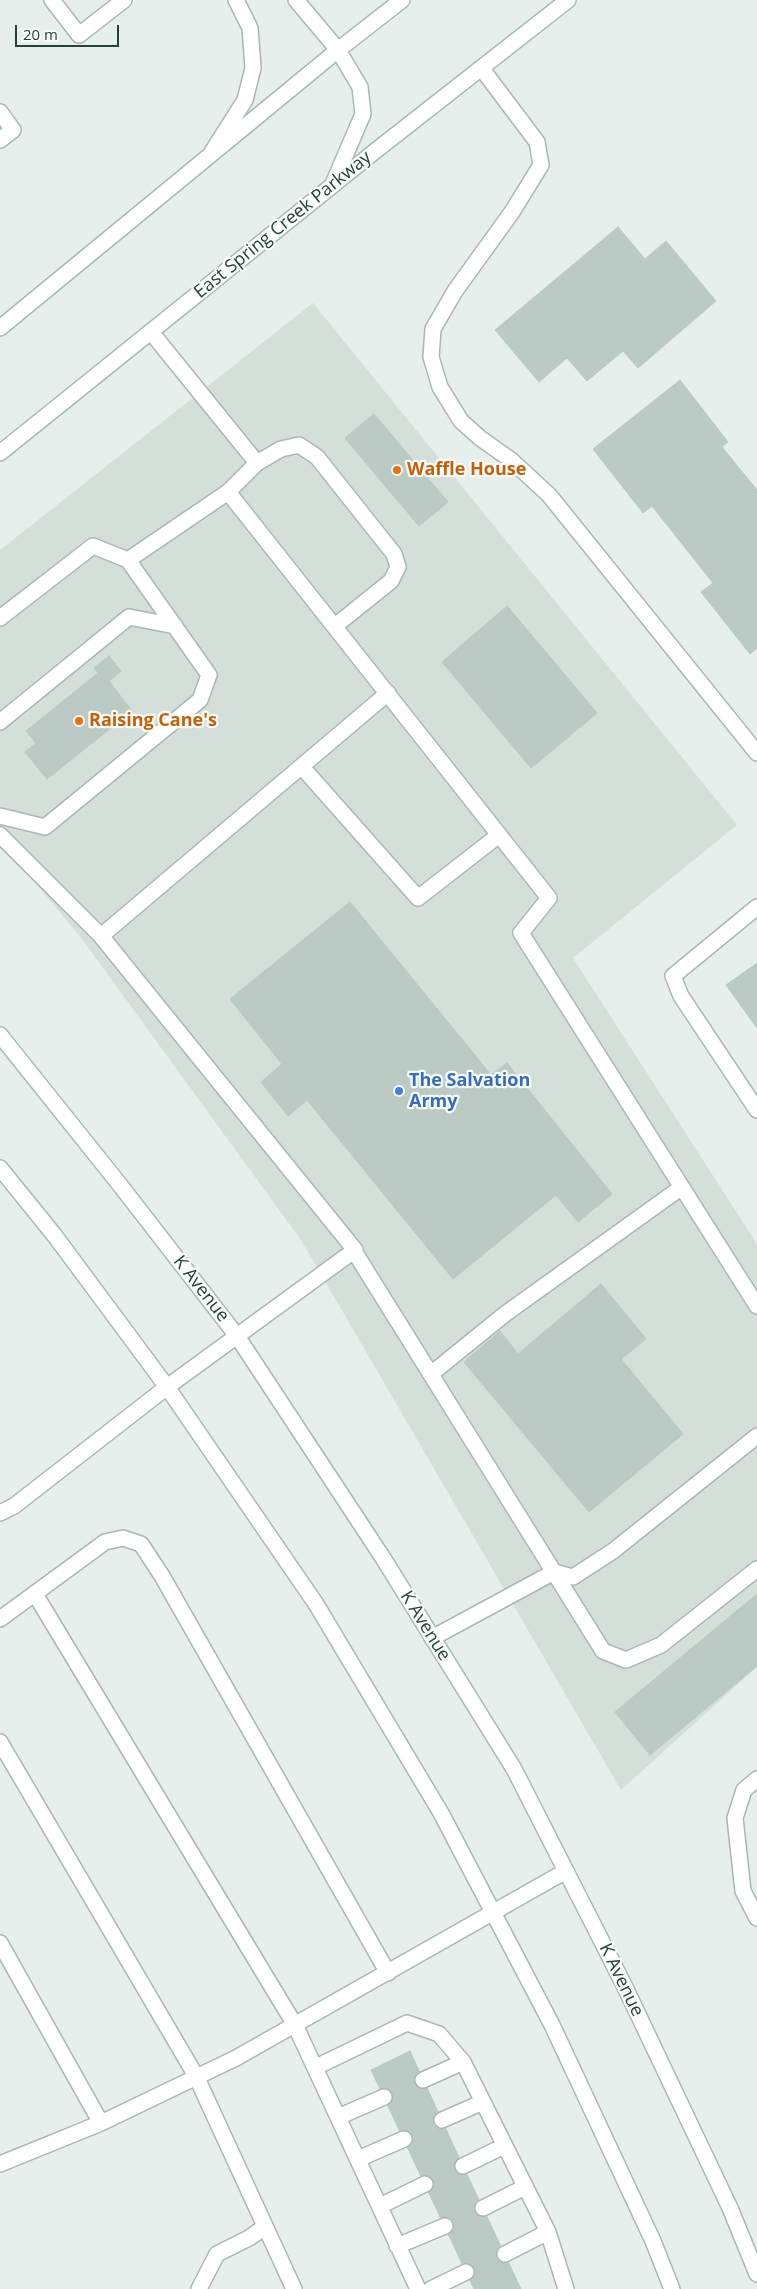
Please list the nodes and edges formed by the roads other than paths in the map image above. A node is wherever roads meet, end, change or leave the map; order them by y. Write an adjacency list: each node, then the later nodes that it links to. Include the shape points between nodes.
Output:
1 (52, 0): 2 (main road, via 79,35)
2 (124, 0)
3 (236, 0): 11 (main road, via 250,28 253,68 245,100)
4 (296, 0): 7 (main road)
5 (402, 0): 7 (main road)
6 (568, 0): 8 (main road, East Spring Creek Parkway)
7 (338, 50): 11 (main road); 12 (main road, via 360,87 363,114)
8 (482, 70): 12 (main road, East Spring Creek Parkway); 24 (main road, via 537,142 540,165 433,329 432,357 440,387 461,421 549,495)
9 (0, 112): 10 (main road, via 13,130)
10 (0, 140)
11 (209, 156): 13 (main road)
12 (331, 187): 14 (main road, East Spring Creek Parkway)
13 (0, 328)
14 (151, 332): 15 (main road, East Spring Creek Parkway); 16 (main road)
15 (0, 453)
16 (257, 463): 17 (main road); 21 (main road, via 281,449 299,445 316,457 394,554 398,567 391,581)
17 (228, 492): 18 (main road); 21 (main road)
18 (128, 560): 19 (main road, via 94,546); 20 (main road)
19 (0, 618)
20 (175, 626): 23 (main road, via 129,617); 26 (main road, via 209,676 200,700 45,827)
21 (336, 626): 22 (main road)
22 (388, 693): 25 (main road); 28 (main road)
23 (0, 722)
24 (757, 753)
25 (302, 767): 28 (main road, via 418,898); 30 (main road)
26 (0, 816)
27 (0, 835): 30 (main road)
28 (499, 835): 34 (main road, via 549,898 522,933)
29 (757, 907): 32 (main road, via 673,976 681,996)
30 (101, 936): 35 (main road)
31 (0, 1035): 37 (main road, K Avenue)
32 (757, 1110)
33 (0, 1168): 39 (main road, via 55,1236)
34 (682, 1188): 36 (main road); 38 (main road, via 505,1314)
35 (354, 1251): 37 (main road); 38 (main road)
36 (757, 1306)
37 (237, 1336): 39 (main road); 46 (main road, K Avenue)
38 (431, 1374): 43 (main road)
39 (167, 1388): 41 (main road, via 14,1506); 50 (main road, via 316,1604 441,1813)
40 (757, 1436): 43 (main road, via 613,1551 573,1576)
41 (0, 1513)
42 (757, 1569): 43 (main road, via 661,1645 626,1660 603,1651)
43 (554, 1572): 46 (main road)
44 (35, 1594): 45 (main road); 53 (main road, via 105,1542 123,1538 140,1544 162,1576); 54 (main road)
45 (0, 1619)
46 (432, 1638): 49 (main road, K Avenue, via 514,1769)
47 (0, 1742): 57 (main road)
48 (757, 1779): 51 (main road, via 744,1790 735,1818 743,1891)
49 (566, 1871): 50 (main road); 79 (main road, K Avenue, via 730,2208)
50 (493, 1914): 53 (main road); 85 (main road, via 552,2025 653,2241)
51 (757, 1918)
52 (0, 1943): 63 (main road)
53 (388, 1973): 54 (main road)
54 (294, 2025): 56 (main road); 57 (main road)
55 (463, 2062): 56 (main road, via 439,2034 407,2024); 58 (main road); 60 (main road)
56 (316, 2067): 61 (main road)
57 (196, 2076): 63 (main road); 74 (main road)
58 (423, 2080)
59 (384, 2097): 61 (main road)
60 (482, 2102): 62 (main road); 65 (main road)
61 (338, 2117): 66 (main road)
62 (442, 2120)
63 (101, 2123): 67 (main road)
64 (404, 2139): 66 (main road)
65 (504, 2146): 68 (main road); 70 (main road)
66 (358, 2159): 71 (main road)
67 (0, 2164)
68 (463, 2166)
69 (425, 2184): 71 (main road)
70 (525, 2186): 72 (main road); 75 (main road)
71 (380, 2206): 76 (main road)
72 (483, 2208)
73 (444, 2226): 76 (main road)
74 (265, 2227): 80 (main road, via 217,2254); 81 (main road)
75 (548, 2232): 77 (main road); 84 (main road)
76 (398, 2246): 82 (main road)
77 (505, 2254)
78 (466, 2272): 83 (main road)
79 (757, 2274)
80 (198, 2289)
81 (294, 2289)
82 (418, 2289)
83 (431, 2289)
84 (566, 2289)
85 (672, 2289)

